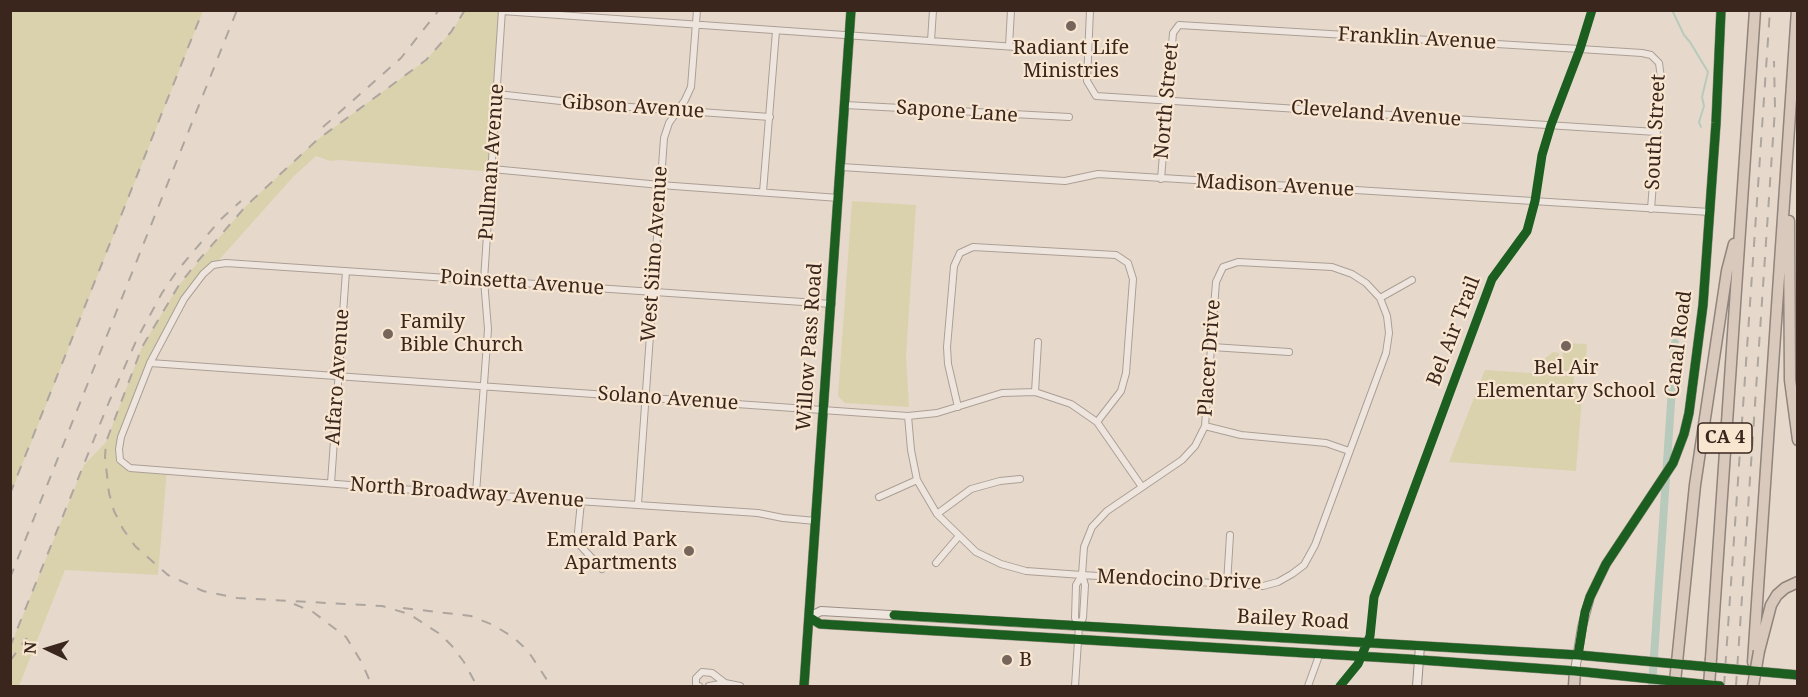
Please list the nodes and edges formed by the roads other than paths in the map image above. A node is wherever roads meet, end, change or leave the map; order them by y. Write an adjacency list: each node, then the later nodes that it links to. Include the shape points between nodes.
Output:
1 (697, 10): 10 (street, West Siino Avenue)
2 (851, 10): 13 (main road, Willow Pass Road)
3 (933, 10): 14 (street)
4 (1011, 10): 15 (street)
5 (1090, 10): 16 (street)
6 (1721, 10): 33 (main road, Canal Road)
7 (1755, 10): 34 (highway, CA 4)
8 (1797, 10): 25 (highway, CA 4)
9 (502, 11): 10 (street); 18 (street, Pullman Avenue)
10 (696, 25): 12 (street); 21 (street, West Siino Avenue, via 691,87)
11 (1179, 25): 17 (street, Franklin Avenue, via 1631,52); 19 (street, North Street, via 1173,33)
12 (776, 31): 13 (street); 22 (street)
13 (850, 36): 14 (street); 20 (main road, Willow Pass Road)
14 (931, 41): 15 (street)
15 (1009, 46): 16 (street)
16 (1087, 52): 19 (street, Cleveland Avenue, via 1087,81 1096,96)
17 (1655, 57): 24 (street, South Street, via 1661,78)
18 (497, 94): 21 (street, Gibson Avenue); 27 (street, Pullman Avenue)
19 (1167, 101): 24 (street, Cleveland Avenue); 28 (street, North Street)
20 (845, 105): 23 (street, Sapone Lane); 26 (main road, Willow Pass Road)
21 (679, 110): 22 (street, Gibson Avenue); 29 (street, West Siino Avenue, via 664,138)
22 (770, 117): 30 (street)
23 (1069, 117)
24 (1656, 132): 32 (street, South Street)
25 (1787, 160): 54 (highway, via 1790,380); 95 (highway, CA 4, bridge)
26 (841, 167): 28 (street, Madison Avenue, via 1065,181 1098,174); 31 (main road, Willow Pass Road)
27 (492, 169): 29 (street); 36 (street, Pullman Avenue)
28 (1161, 179): 32 (street, Madison Avenue)
29 (660, 185): 30 (street); 38 (street, West Siino Avenue)
30 (764, 192): 31 (street)
31 (839, 198): 40 (main road, Willow Pass Road)
32 (1651, 208): 33 (street, Madison Avenue)
33 (1710, 212): 78 (main road, Canal Road, via 1697,360 1686,423 1673,463 1606,564 1590,597)
34 (1740, 218): 80 (highway, via 1727,271 1700,445); 93 (highway, CA 4, bridge)
35 (346, 271): 36 (street, Poinsetta Avenue); 44 (street, Poinsetta Avenue, via 213,265 184,300); 45 (street, Alfaro Avenue)
36 (484, 280): 38 (street, Poinsetta Avenue); 46 (street, Pullman Avenue, via 488,329)
37 (1412, 280): 39 (street)
38 (652, 292): 40 (street, Poinsetta Avenue); 48 (street, West Siino Avenue)
39 (1380, 298): 42 (street, Placer Drive, via 1366,283 1332,267 1238,262 1223,267 1216,282); 55 (street, Mendocino Drive, via 1389,333 1386,353)
40 (832, 304): 50 (main road, Willow Pass Road)
41 (1038, 342): 47 (street)
42 (1212, 347): 43 (street); 53 (street, Placer Drive)
43 (1289, 352)
44 (150, 363): 45 (street, Solano Avenue); 58 (street, North Broadway Avenue, via 121,437 120,460 129,468)
45 (339, 376): 46 (street, Solano Avenue); 58 (street, Alfaro Avenue)
46 (483, 387): 48 (street, Solano Avenue); 60 (street, Pullman Avenue)
47 (1035, 392): 49 (street, Solano Avenue, via 1002,393); 52 (street, Solano Avenue, via 1071,404)
48 (644, 397): 50 (street, Solano Avenue); 63 (street, West Siino Avenue)
49 (958, 407): 51 (street, Solano Avenue, via 937,414); 52 (street, via 947,347 954,266 960,253 973,247 1116,255 1128,263 1133,279 1126,373 1121,392)
50 (824, 409): 51 (street, Solano Avenue); 65 (main road, Willow Pass Road)
51 (908, 416): 57 (street, Mendocino Drive)
52 (1097, 422): 59 (street, Solano Avenue)
53 (1205, 426): 55 (street, via 1241,435 1326,443); 59 (street, Placer Drive, via 1182,460)
54 (1797, 440)
55 (1349, 451): 72 (street, Mendocino Drive, via 1315,545 1304,564 1278,582 1263,586)
56 (1020, 479): 64 (street, via 971,489)
57 (918, 480): 61 (street); 64 (street, Mendocino Drive)
58 (331, 483): 60 (street, North Broadway Avenue)
59 (1142, 487): 70 (street, Placer Drive, via 1107,511 1092,527 1084,547)
60 (476, 493): 62 (street, North Broadway Avenue)
61 (879, 497)
62 (581, 502): 63 (street, North Broadway Avenue); 69 (street, via 577,542)
63 (638, 504): 65 (street, North Broadway Avenue)
64 (937, 514): 67 (street, Mendocino Drive)
65 (816, 521): 73 (main road, Willow Pass Road)
66 (1230, 535): 72 (street)
67 (959, 537): 68 (street); 70 (street, Mendocino Drive, via 976,552 1001,564 1026,571)
68 (936, 563)
69 (602, 569)
70 (1082, 575): 72 (street, Mendocino Drive); 74 (street, Placer Drive, via 1076,585 1074,618)
71 (1797, 582): 95 (highway, bridge, via 1777,595 1771,605)
72 (1227, 584)
73 (809, 617): 74 (main road, Bailey Road, via 821,611); 75 (main road, Bailey Road, via 820,624); 88 (main road, Willow Pass Road)
74 (1079, 626): 75 (street, Placer Drive); 76 (main road, Bailey Road)
75 (1079, 639): 77 (main road, Bailey Road); 89 (street, Placer Drive)
76 (1420, 646): 78 (main road, Bailey Road); 79 (main road)
77 (1320, 653): 79 (main road, Bailey Road); 90 (street)
78 (1578, 655): 80 (main road, Bailey Road); 81 (main road, Canal Road)
79 (1418, 659): 81 (main road, Bailey Road); 91 (main road)
80 (1677, 664): 82 (main road, Bailey Road); 83 (highway)
81 (1575, 671): 83 (main road, Bailey Road); 92 (highway)
82 (1797, 675)
83 (1675, 682): 94 (main road, Bailey Road)
84 (725, 683): 85 (street, via 712,673 702,672 696,678); 86 (street); 87 (street)
85 (699, 687)
86 (709, 687)
87 (740, 687)
88 (804, 687)
89 (1075, 687)
90 (1308, 687)
91 (1417, 687)
92 (1574, 687)
93 (1709, 687)
94 (1720, 687)
95 (1752, 687)

